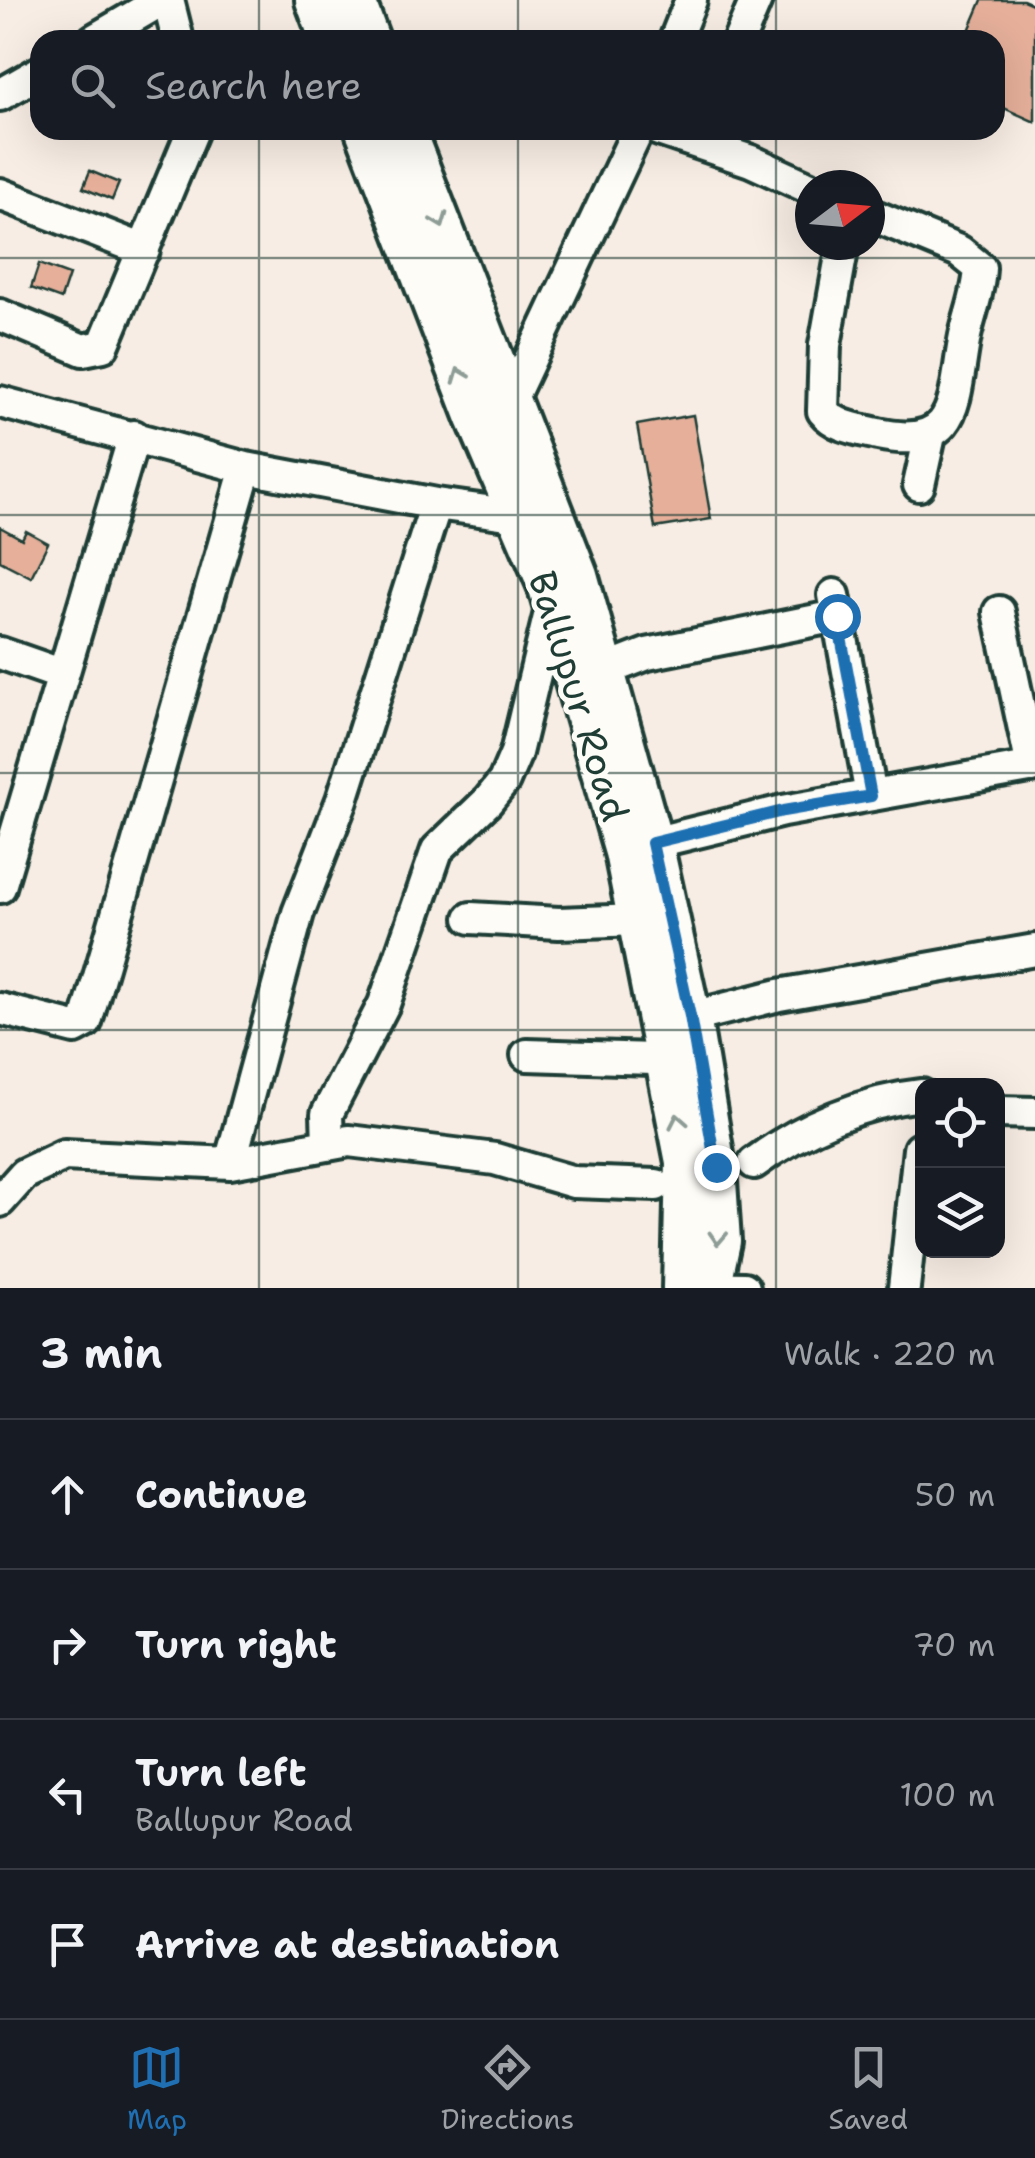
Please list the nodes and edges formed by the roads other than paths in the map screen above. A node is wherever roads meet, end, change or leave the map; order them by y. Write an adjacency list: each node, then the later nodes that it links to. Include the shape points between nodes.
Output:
1 (165, 0): 6 (street); 7 (street)
2 (316, 0): 8 (main road)
3 (354, 0): 9 (main road)
4 (691, 0): 10 (street)
5 (756, 0): 11 (street)
6 (112, 30)
7 (175, 30)
8 (327, 30)
9 (366, 30)
10 (679, 30)
11 (744, 30)
12 (30, 78): 13 (street)
13 (0, 95)
14 (190, 140): 22 (street)
15 (371, 140): 26 (main road, Ballupur Road, one-way to 15)
16 (407, 140): 26 (main road, Ballupur Road, one-way to 26)
17 (633, 140): 26 (street)
18 (689, 140): 19 (street)
19 (795, 181)
20 (0, 194): 22 (street)
21 (885, 220): 27 (street, via 959,251 980,268 950,416)
22 (144, 250): 24 (street, via 109,339 93,351)
23 (840, 260): 27 (street, via 822,411 866,431 913,439)
24 (0, 315)
25 (3, 409): 28 (street)
26 (494, 410): 32 (main road, Ballupur Road)
27 (930, 435): 30 (street)
28 (134, 436): 29 (street); 37 (street)
29 (246, 468): 31 (street); 45 (street, via 86,1022 75,1028)
30 (919, 485)
31 (436, 504): 32 (street); 53 (street, via 342,800 298,912)
32 (539, 518): 33 (main road, Ballupur Road); 36 (main road, Ballupur Road)
33 (552, 600): 43 (main road, Ballupur Road, via 625,852); 51 (street, via 516,754 488,802 437,850 384,1004 327,1114)
34 (999, 612): 38 (street)
35 (0, 653): 37 (street)
36 (606, 670): 39 (street, via 835,606); 40 (main road, Ballupur Road)
37 (63, 675): 41 (street)
38 (1033, 766): 39 (street)
39 (871, 796): 40 (street)
40 (652, 843): 46 (main road, Ballupur Road)
41 (0, 888)
42 (471, 918): 43 (street)
43 (638, 920): 46 (main road, Ballupur Road)
44 (1035, 950): 46 (street, via 864,978)
45 (0, 1009)
46 (678, 1041): 47 (street, via 611,1054); 57 (main road, Ballupur Road, via 686,1162)
47 (527, 1054)
48 (915, 1096): 52 (street, via 853,1110)
49 (1005, 1112): 50 (street)
50 (1035, 1113)
51 (328, 1144): 53 (street); 55 (street, via 495,1159 574,1182)
52 (754, 1163)
53 (230, 1164): 56 (street, via 64,1155 24,1174)
54 (916, 1168): 58 (street)
55 (642, 1186)
56 (0, 1201)
57 (706, 1287)
58 (904, 1288)

